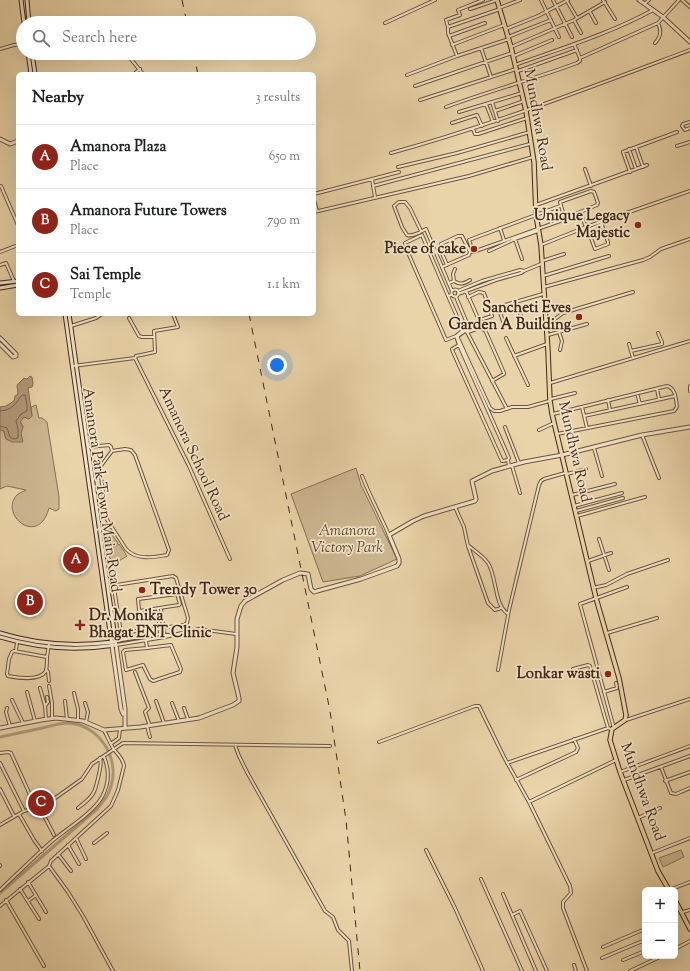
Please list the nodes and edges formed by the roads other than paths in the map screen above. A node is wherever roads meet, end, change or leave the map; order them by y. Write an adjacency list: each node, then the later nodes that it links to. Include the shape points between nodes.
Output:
1 (21, 0): 23 (street)
2 (27, 0): 24 (street)
3 (435, 0): 30 (street)
4 (483, 0): 35 (street, via 458,10 460,15 446,20)
5 (497, 0): 18 (main road, Mundhwa Road); 19 (street)
6 (520, 0): 18 (street)
7 (541, 0): 21 (street)
8 (552, 0): 16 (street)
9 (568, 0): 16 (street); 26 (street)
10 (639, 0): 15 (street)
11 (649, 0): 15 (street)
12 (679, 0): 25 (street)
13 (682, 0): 17 (street)
14 (604, 1): 22 (street); 27 (street)
15 (644, 4): 20 (street)
16 (556, 7): 21 (street); 34 (street)
17 (690, 7)
18 (500, 9): 35 (street); 36 (main road, Mundhwa Road)
19 (470, 10)
20 (653, 10): 25 (street); 46 (street)
21 (547, 11): 28 (street); 36 (street)
22 (590, 12): 26 (street); 32 (street)
23 (23, 16)
24 (28, 16)
25 (663, 17): 33 (street); 44 (street)
26 (577, 18): 29 (street)
27 (614, 19)
28 (551, 20): 37 (street); 42 (street)
29 (574, 20): 34 (street); 38 (street)
30 (385, 23)
31 (485, 23): 39 (street)
32 (596, 23)
33 (658, 23): 45 (street, via 660,36); 56 (street)
34 (565, 24): 37 (street); 41 (street)
35 (448, 27): 39 (street)
36 (505, 27): 42 (main road, Mundhwa Road); 48 (street)
37 (555, 28): 40 (street); 49 (street)
38 (581, 33)
39 (449, 36): 48 (street)
40 (559, 37)
41 (572, 37)
42 (508, 38): 49 (main road, Mundhwa Road); 50 (street)
43 (552, 40): 54 (street)
44 (690, 42)
45 (655, 43)
46 (574, 44): 52 (street); 61 (street)
47 (16, 45): 51 (street)
48 (452, 45): 55 (street)
49 (511, 47): 54 (main road, Mundhwa Road)
50 (481, 48): 55 (street); 60 (street)
51 (0, 49)
52 (577, 50): 56 (street); 63 (street)
53 (690, 50): 79 (street)
54 (513, 54): 60 (street); 61 (main road, Mundhwa Road)
55 (457, 56): 68 (street)
56 (580, 58): 70 (street, via 577,63)
57 (29, 60): 64 (street)
58 (33, 60): 65 (street)
59 (132, 60): 62 (street)
60 (486, 62): 69 (street); 71 (street)
61 (515, 65): 63 (main road, Mundhwa Road)
62 (140, 69): 66 (street); 67 (street)
63 (517, 70): 69 (street); 70 (main road, Mundhwa Road)
64 (31, 72)
65 (35, 72)
66 (136, 72)
67 (142, 72)
68 (407, 75)
69 (491, 78): 73 (street)
70 (519, 82): 72 (main road, Mundhwa Road); 77 (street)
71 (415, 86)
72 (522, 93): 74 (main road, Mundhwa Road); 75 (street)
73 (420, 100)
74 (524, 101): 78 (street); 79 (main road, Mundhwa Road)
75 (492, 102): 76 (street); 78 (street)
76 (486, 104): 80 (street); 83 (street)
77 (446, 107)
78 (495, 111): 82 (street)
79 (526, 111): 81 (main road, Mundhwa Road); 82 (street)
80 (459, 112)
81 (527, 118): 88 (street, via 478,134 475,134); 89 (main road, Mundhwa Road)
82 (498, 121): 83 (street)
83 (492, 122): 86 (street)
84 (690, 122): 87 (street, via 682,125 684,130)
85 (452, 123): 86 (street, via 476,115)
86 (482, 126): 88 (street)
87 (690, 128)
88 (473, 129): 98 (street)
89 (530, 132): 94 (main road, Mundhwa Road); 101 (street)
90 (677, 132): 95 (street)
91 (0, 139): 92 (street, via 10,144)
92 (16, 142)
93 (690, 142): 96 (street)
94 (532, 144): 99 (main road, Mundhwa Road); 109 (street)
95 (636, 146): 97 (street); 102 (street)
96 (677, 146)
97 (629, 149): 104 (street); 106 (street, via 623,153)
98 (391, 152)
99 (533, 157): 113 (street, via 469,176); 114 (main road, Mundhwa Road)
100 (647, 165): 102 (street)
101 (398, 167)
102 (643, 167): 104 (street)
103 (585, 169): 110 (street)
104 (636, 169): 106 (street)
105 (399, 172): 107 (street)
106 (630, 172): 110 (street)
107 (372, 179): 109 (street); 112 (street)
108 (1, 186): 120 (street)
109 (373, 186): 113 (street)
110 (591, 186): 114 (street)
111 (690, 191): 122 (street)
112 (316, 193)
113 (375, 197): 117 (street)
114 (536, 205): 119 (main road, Mundhwa Road)
115 (560, 206): 116 (street); 118 (street, via 566,217); 118 (street, via 561,201 594,192 597,205)
116 (548, 210): 119 (street); 123 (street)
117 (316, 211)
118 (580, 212): 124 (street)
119 (536, 215): 125 (street); 126 (main road, Mundhwa Road)
120 (16, 220)
121 (560, 221): 123 (street)
122 (602, 223): 122 (street, via 608,244 595,249 588,230); 124 (street)
123 (551, 224): 126 (street)
124 (586, 227): 131 (street)
125 (500, 228): 130 (street); 130 (street, via 469,240 473,252)
126 (539, 230): 128 (street); 130 (street); 131 (main road, Mundhwa Road)
127 (421, 231): 127 (street, via 407,235 394,206 399,202 405,202); 141 (street, via 426,229)
128 (515, 239): 133 (street); 137 (street)
129 (690, 239): 151 (street, via 661,249 643,260)
130 (504, 241)
131 (541, 245): 138 (main road, Mundhwa Road)
132 (16, 246): 134 (street)
133 (489, 251)
134 (0, 252)
135 (564, 254): 138 (street)
136 (609, 256): 144 (street)
137 (522, 258)
138 (542, 263): 143 (street); 144 (main road, Mundhwa Road)
139 (0, 265): 146 (street, via 6,263)
140 (447, 265): 140 (street, via 469,255 462,236 441,244); 141 (street)
141 (442, 267): 149 (street)
142 (455, 268): 147 (street, via 452,274)
143 (524, 271): 154 (street); 156 (street, via 482,281)
144 (542, 276): 151 (main road, Mundhwa Road)
145 (470, 280): 147 (street, via 463,284)
146 (14, 281): 148 (street)
147 (454, 281): 149 (street)
148 (0, 283)
149 (449, 283): 153 (street)
150 (16, 285): 152 (street)
151 (543, 287): 157 (main road, Mundhwa Road)
152 (0, 288)
153 (452, 291): 156 (street, via 456,290); 158 (street)
154 (466, 292): 156 (street); 160 (street)
155 (633, 292): 172 (street, via 563,313)
156 (458, 293): 159 (street)
157 (544, 294): 161 (street); 172 (main road, Mundhwa Road)
158 (450, 295): 159 (street); 177 (street, via 463,330); 177 (street, via 422,235 405,243 446,340)
159 (456, 297): 171 (street)
160 (468, 297): 160 (street, via 480,320 492,316 484,293 479,292)
161 (516, 302): 167 (street); 168 (street, via 498,307)
162 (66, 316): 191 (street, Amanora Park Town Main Road)
163 (69, 316): 170 (street, Amanora Park Town Main Road)
164 (99, 316): 170 (street)
165 (174, 316): 178 (street, via 178,327 154,331)
166 (129, 318): 178 (street, via 139,336)
167 (522, 319)
168 (504, 324)
169 (587, 324): 174 (street)
170 (71, 326): 191 (street, Amanora Park Town Main Road)
171 (469, 328)
172 (547, 328): 176 (main road, Mundhwa Road)
173 (468, 332): 192 (street); 192 (street, via 479,328 485,330 504,373); 206 (street, via 465,331 458,338 490,408 494,411)
174 (559, 332): 176 (street); 186 (street, via 562,341)
175 (658, 333): 187 (street, via 662,344)
176 (547, 335): 183 (main road, Mundhwa Road)
177 (456, 336): 185 (street)
178 (154, 337): 189 (street, via 155,352)
179 (0, 338): 182 (street, via 16,356 13,357)
180 (506, 338): 188 (street)
181 (690, 341): 190 (street)
182 (0, 344)
183 (547, 344): 188 (street); 193 (main road, Mundhwa Road)
184 (628, 344): 187 (street)
185 (459, 345): 221 (street); 221 (street, via 452,349 453,352 502,461)
186 (560, 350)
187 (631, 351): 190 (street)
188 (514, 356): 194 (street)
189 (134, 358): 191 (street); 246 (street, Amanora School Road, via 189,466)
190 (633, 358): 193 (street)
191 (75, 366): 217 (street, Amanora Park Town Main Road); 240 (street, Amanora Park Town Main Road)
192 (492, 380): 206 (street)
193 (549, 384): 201 (main road, Mundhwa Road)
194 (528, 385)
195 (690, 386): 197 (street)
196 (657, 389): 199 (street); 200 (street, via 669,386); 203 (street)
197 (690, 391)
198 (575, 393): 201 (street)
199 (637, 393): 202 (street); 204 (street)
200 (675, 396): 203 (street); 213 (street, via 677,408 674,411)
201 (550, 400): 206 (street, via 528,407); 208 (main road, Mundhwa Road)
202 (608, 400): 205 (street); 207 (street)
203 (659, 400): 204 (street)
204 (640, 404): 207 (street)
205 (582, 407): 208 (street); 209 (street)
206 (506, 409)
207 (610, 410): 209 (street)
208 (552, 414): 210 (main road, Mundhwa Road)
209 (584, 416): 213 (street)
210 (554, 423): 214 (street); 215 (main road, Mundhwa Road)
211 (505, 427): 222 (street)
212 (690, 427): 216 (street)
213 (587, 428): 215 (street)
214 (539, 430)
215 (557, 434): 220 (main road, Mundhwa Road)
216 (642, 435): 218 (street); 228 (street)
217 (88, 447): 219 (street, via 109,445); 240 (street, Amanora Park Town Main Road)
218 (594, 448): 220 (street); 227 (street)
219 (112, 451): 239 (street, via 100,464 99,470 105,516); 239 (street, via 129,449 135,455 168,553 147,558 131,553)
220 (562, 455): 222 (street); 225 (main road, Mundhwa Road)
221 (508, 460): 223 (street)
222 (519, 463): 223 (street)
223 (510, 465): 230 (street); 236 (street, via 472,479 476,500)
224 (586, 469): 225 (street)
225 (567, 473): 232 (main road, Mundhwa Road); 255 (street, via 544,479 540,483)
226 (362, 476): 241 (street)
227 (602, 476)
228 (659, 478)
229 (615, 484): 232 (street)
230 (520, 493)
231 (622, 493): 235 (street)
232 (572, 495): 235 (main road, Mundhwa Road)
233 (645, 497): 238 (street)
234 (623, 498): 237 (street)
235 (574, 506): 237 (main road, Mundhwa Road)
236 (455, 507): 241 (street, via 424,516); 243 (street, via 464,527)
237 (575, 511): 238 (main road, Mundhwa Road)
238 (576, 516): 248 (main road, Mundhwa Road)
239 (111, 527): 240 (street)
240 (98, 530): 269 (street, Amanora Park Town Main Road)
241 (389, 535): 262 (street, via 398,555 397,566 314,592 307,573 283,580 244,602 236,619)
242 (599, 539): 245 (street)
243 (468, 546): 254 (street, via 488,563); 254 (street, via 488,602 495,610)
244 (611, 553): 245 (street)
245 (604, 555): 248 (street); 249 (street)
246 (230, 559)
247 (668, 560): 251 (street)
248 (587, 561): 251 (main road, Mundhwa Road)
249 (609, 570)
250 (627, 587): 252 (street)
251 (593, 588): 252 (main road, Mundhwa Road)
252 (596, 598): 263 (main road, Mundhwa Road); 283 (street, via 580,604)
253 (159, 608): 253 (street, via 179,605 178,594 137,600 139,611); 257 (street); 258 (street)
254 (501, 608): 255 (street)
255 (508, 614): 275 (street)
256 (658, 618): 263 (street)
257 (163, 627): 258 (street); 258 (street, via 186,624 188,620 175,577 116,585 114,588 121,633); 261 (street)
258 (160, 628): 260 (street)
259 (0, 632): 270 (street)
260 (160, 634): 261 (street); 269 (street)
261 (164, 634): 264 (street); 266 (street)
262 (236, 634): 264 (street, via 199,628); 298 (street, via 233,673 239,701 209,715)
263 (606, 634): 300 (main road, Mundhwa Road, via 619,678)
264 (169, 635): 266 (street)
265 (0, 637): 268 (street)
266 (164, 637): 267 (street)
267 (146, 641): 269 (street); 271 (street)
268 (17, 642): 270 (street); 272 (street)
269 (114, 643): 270 (street); 309 (street, Amanora Park Town Main Road, via 125,709)
270 (49, 646): 273 (street)
271 (147, 648): 271 (street, via 124,651 126,670 143,665 153,681 180,672 171,645)
272 (16, 651): 273 (street); 274 (street, via 12,652 9,659 6,672 8,676 27,679 42,674)
273 (47, 657): 274 (street)
274 (46, 669): 278 (street)
275 (498, 670)
276 (573, 670): 310 (street, via 590,666)
277 (135, 672): 307 (street, via 149,708 145,712)
278 (49, 681)
279 (616, 683): 283 (street, via 617,688)
280 (48, 686): 296 (street)
281 (40, 688): 292 (street)
282 (27, 692): 301 (street)
283 (604, 692): 311 (street)
284 (74, 693): 299 (street)
285 (47, 697): 292 (street, via 48,702)
286 (690, 699): 300 (street)
287 (12, 700): 304 (street)
288 (65, 701): 297 (street)
289 (156, 701): 305 (street)
290 (85, 703): 303 (street, via 88,712)
291 (172, 703): 302 (street)
292 (45, 706): 295 (street)
293 (8, 708): 306 (street, via 6,712)
294 (184, 708): 298 (street)
295 (46, 719): 296 (street); 301 (street)
296 (52, 719): 297 (street)
297 (67, 719): 299 (street)
298 (188, 719): 302 (street)
299 (78, 720): 303 (street)
300 (625, 720): 311 (main road, Mundhwa Road)
301 (35, 721): 304 (street)
302 (179, 721): 305 (street)
303 (86, 722): 313 (street)
304 (23, 723): 306 (street)
305 (164, 723): 307 (street)
306 (10, 726): 308 (street)
307 (149, 726): 309 (street); 314 (street)
308 (0, 728)
309 (125, 728): 312 (street)
310 (608, 728): 311 (street); 315 (street)
311 (613, 728): 326 (main road, Mundhwa Road, via 610,740)
312 (120, 729): 313 (street); 317 (street, via 119,738)
313 (104, 730): 317 (street)
314 (150, 737)
315 (574, 739): 328 (street); 332 (street, via 578,748 576,752)
316 (379, 742): 328 (street, via 478,706)
317 (111, 744): 321 (street)
318 (235, 744): 319 (street); 321 (street, via 123,743); 392 (street, via 248,774 323,909 349,941)
319 (330, 746)
320 (690, 746): 330 (street)
321 (114, 749): 324 (street); 348 (street, via 122,758 124,766 112,806)
322 (0, 753): 338 (street, via 11,753)
323 (690, 756): 329 (street)
324 (104, 757): 325 (street); 353 (street, via 108,774 101,799)
325 (100, 758): 338 (street, via 92,764 78,783); 339 (street, via 95,791)
326 (616, 760): 330 (main road, Mundhwa Road); 337 (street)
327 (0, 763): 341 (street)
328 (507, 763): 332 (street)
329 (661, 767): 333 (street); 334 (street)
330 (620, 772): 333 (main road, Mundhwa Road)
331 (690, 772): 334 (street)
332 (516, 780): 337 (street)
333 (623, 781): 344 (main road, Mundhwa Road)
334 (665, 781): 335 (street, via 672,794)
335 (690, 788)
336 (0, 789): 343 (street)
337 (529, 802): 398 (street, via 571,890 562,908)
338 (38, 807): 341 (street); 347 (street)
339 (78, 808)
340 (660, 808): 344 (street)
341 (24, 811): 342 (street)
342 (19, 814): 343 (street); 353 (street)
343 (14, 816): 345 (street)
344 (636, 818): 354 (main road, Mundhwa Road)
345 (0, 825)
346 (107, 833): 350 (street)
347 (54, 835)
348 (76, 838): 351 (street); 356 (street)
349 (690, 838): 354 (street)
350 (94, 843)
351 (68, 845): 355 (street); 357 (street)
352 (426, 850): 393 (street)
353 (42, 851): 366 (street)
354 (651, 853): 363 (main road, Mundhwa Road)
355 (58, 854): 358 (street); 359 (street)
356 (86, 860)
357 (79, 864)
358 (49, 866): 361 (street); 391 (street, via 84,916)
359 (71, 871)
360 (482, 879): 394 (street)
361 (28, 882): 365 (street); 368 (street)
362 (690, 882): 364 (street)
363 (667, 887)
364 (677, 887)
365 (20, 889): 369 (street); 370 (street)
366 (0, 890)
367 (503, 894): 376 (street)
368 (36, 895): 370 (street); 374 (street)
369 (6, 900): 371 (street); 390 (street)
370 (28, 901): 377 (street)
371 (0, 906)
372 (678, 906): 375 (main road)
373 (690, 910): 375 (street)
374 (46, 912)
375 (681, 913): 378 (main road)
376 (512, 915): 395 (street); 396 (street, via 520,912)
377 (39, 919)
378 (689, 924): 379 (main road)
379 (690, 929)
380 (642, 930): 383 (street)
381 (642, 941): 386 (street)
382 (690, 941): 384 (street)
383 (603, 947)
384 (678, 947)
385 (642, 952): 388 (street)
386 (602, 958)
387 (656, 959): 399 (street)
388 (623, 960)
389 (574, 965): 397 (street)
390 (44, 966)
391 (113, 971)
392 (352, 971)
393 (484, 971)
394 (522, 971)
395 (536, 971)
396 (547, 971)
397 (576, 971)
398 (588, 971)
399 (630, 971)

